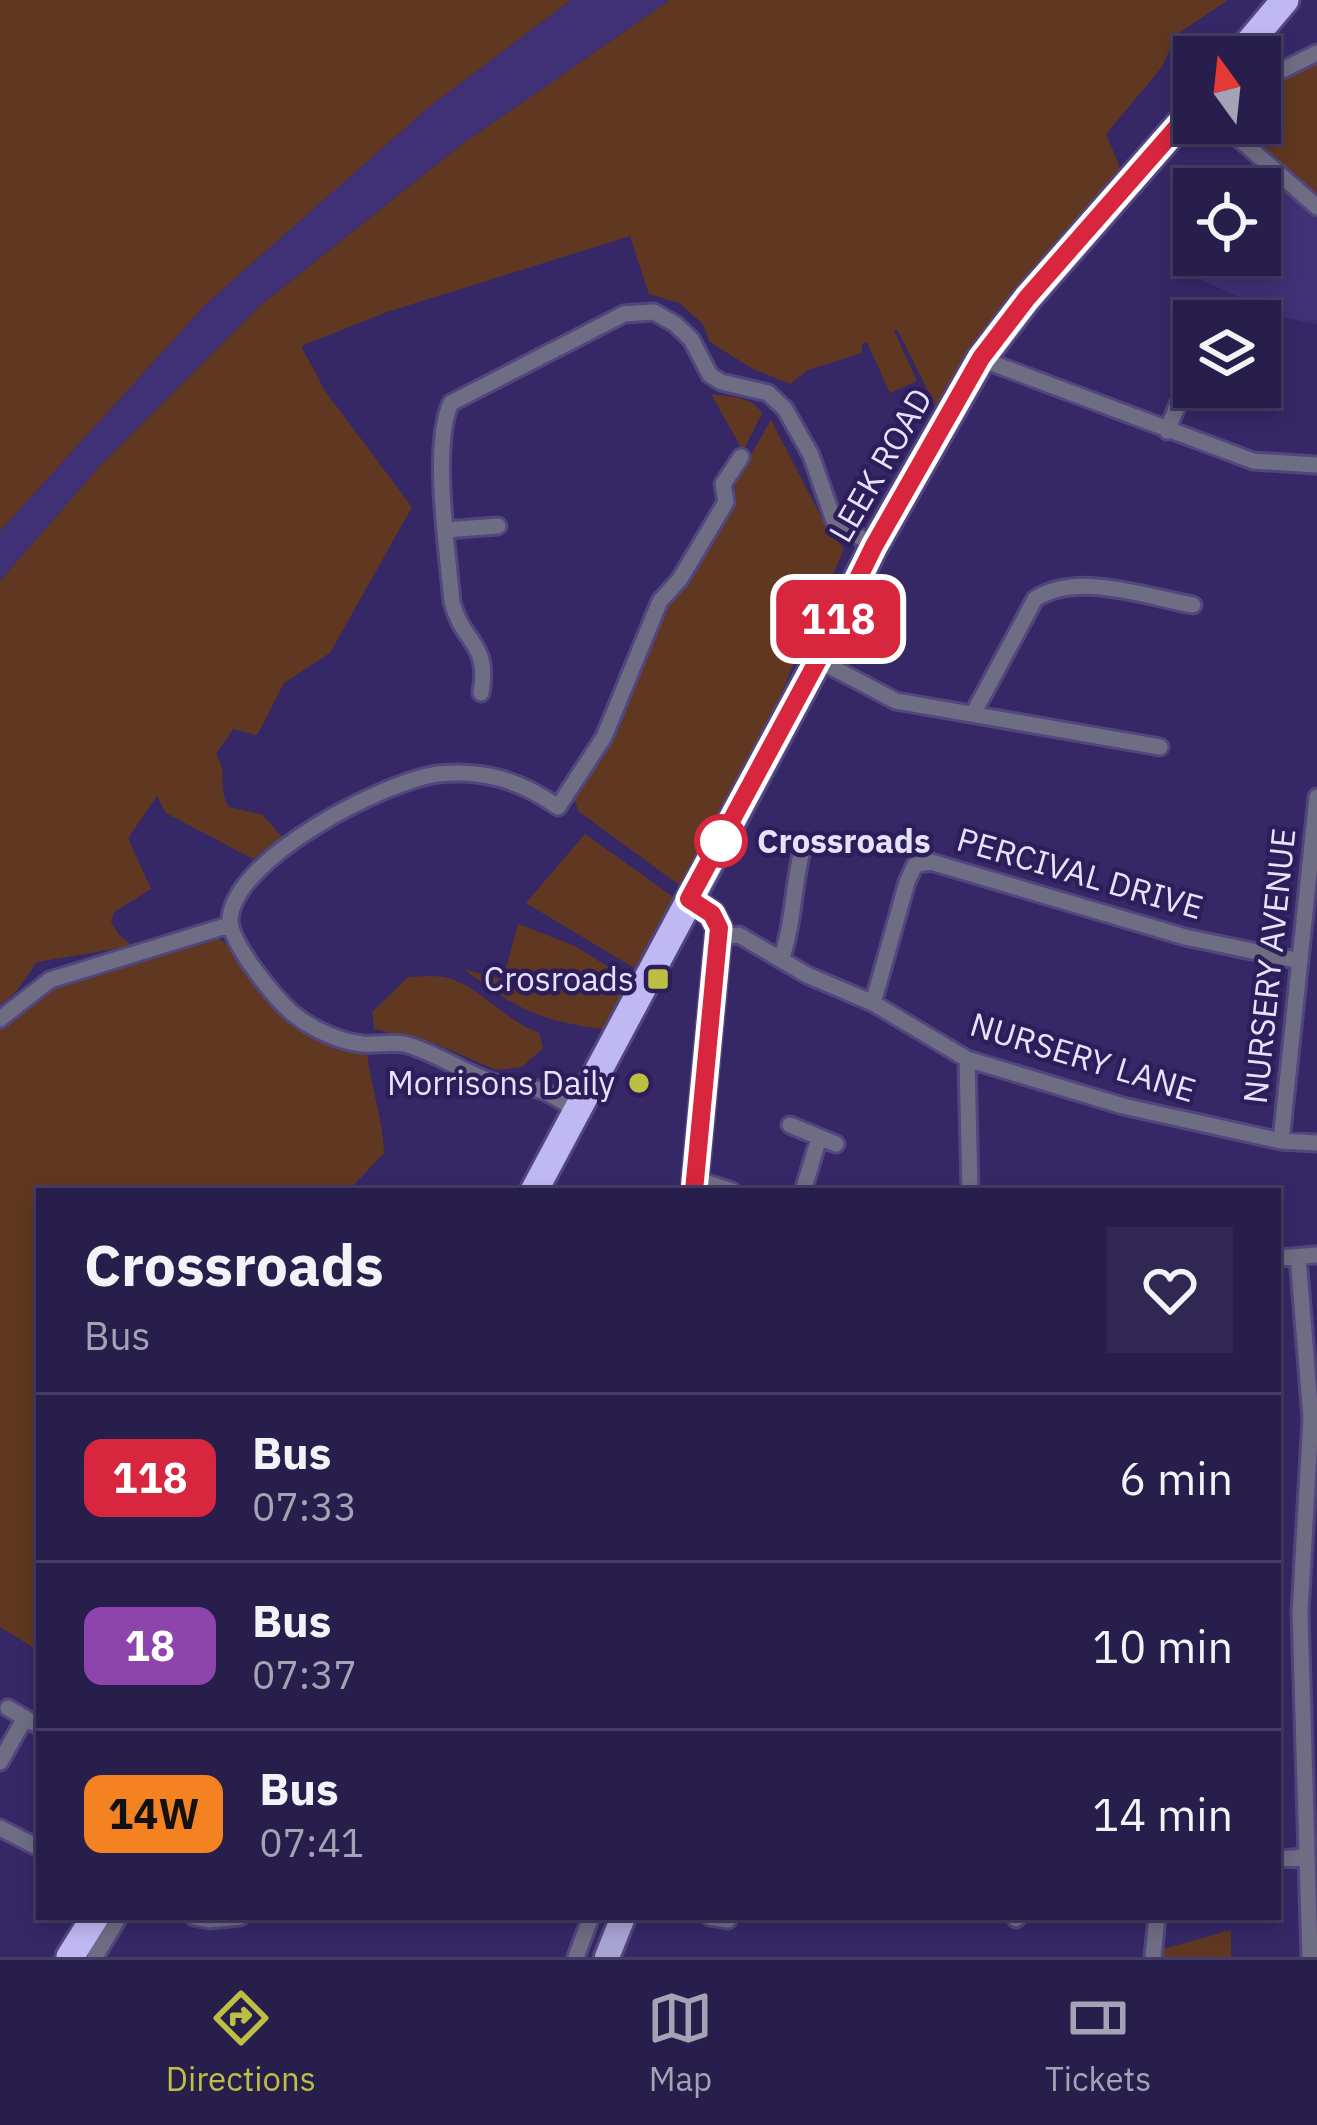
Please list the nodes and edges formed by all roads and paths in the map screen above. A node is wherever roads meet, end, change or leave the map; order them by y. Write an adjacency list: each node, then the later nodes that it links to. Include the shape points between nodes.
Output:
1 (1286, 0): 2 (highway)
2 (1255, 36)
3 (1317, 53): 4 (street)
4 (1281, 71)
5 (1173, 132): 8 (highway, LEEK ROAD)
6 (1244, 144): 7 (street)
7 (1317, 207)
8 (981, 358): 10 (street); 15 (highway, LEEK ROAD)
9 (1177, 408): 10 (street)
10 (1167, 431): 12 (street, via 1253,460)
11 (741, 457): 24 (street, via 723,484 718,517 660,601 604,737 558,807 528,786 487,775 397,784 284,846 253,875)
12 (1317, 464)
13 (498, 526): 14 (street)
14 (446, 530): 15 (street, via 444,416 451,403 624,314 654,312 691,339 710,375 768,392 785,409 834,521); 18 (street, via 456,617 485,666)
15 (874, 546): 17 (highway, LEEK ROAD)
16 (1193, 605): 19 (street, via 1080,586 1046,592)
17 (818, 660): 19 (street, via 896,701); 23 (highway, LEEK ROAD)
18 (481, 693)
19 (973, 714): 20 (street)
20 (1160, 747)
21 (1317, 797): 28 (street, NURSERY AVENUE)
22 (803, 846): 27 (street)
23 (689, 899): 25 (highway, LEEK ROAD); 26 (main road, via 712,914)
24 (230, 926): 32 (street, via 50,980); 34 (street, via 295,1016 324,1033 404,1044 494,1084 542,1090)
25 (675, 928): 26 (main road); 34 (highway, LEEK ROAD)
26 (717, 942): 27 (street, NURSERY LANE, via 739,935); 38 (main road)
27 (781, 960): 31 (street, NURSERY LANE)
28 (1300, 961): 29 (street, NURSERY AVENUE); 31 (street, PERCIVAL DRIVE, via 1186,937 932,862 915,866 907,882)
29 (1297, 988): 30 (street); 36 (street, NURSERY AVENUE)
30 (1317, 989)
31 (872, 1004): 33 (street, NURSERY LANE)
32 (0, 1019)
33 (967, 1059): 36 (street, NURSERY LANE, via 1123,1106); 41 (street)
34 (577, 1111): 39 (highway, LEEK ROAD)
35 (790, 1125): 40 (street, via 828,1141)
36 (1281, 1141): 37 (street, NURSERY LANE)
37 (1317, 1143)
38 (694, 1185)
39 (536, 1188)
40 (804, 1188)
41 (970, 1188)
42 (1317, 1256): 43 (street)
43 (1298, 1257): 44 (street); 45 (street, via 1311,1418)
44 (1281, 1258)
45 (1300, 1612): 46 (street); 47 (street)
46 (1281, 1613)
47 (1310, 1686): 53 (street)
48 (8, 1708): 49 (street)
49 (32, 1722): 50 (street)
50 (0, 1762)
51 (0, 1828): 52 (street)
52 (36, 1847)
53 (1307, 1857): 54 (street); 65 (street)
54 (1281, 1859)
55 (93, 1920): 60 (highway)
56 (117, 1920): 61 (street)
57 (590, 1920): 62 (street)
58 (622, 1920): 63 (main road)
59 (1157, 1920): 64 (street)
60 (70, 1957)
61 (95, 1957)
62 (576, 1957)
63 (607, 1957)
64 (1153, 1957)
65 (1310, 1957)

